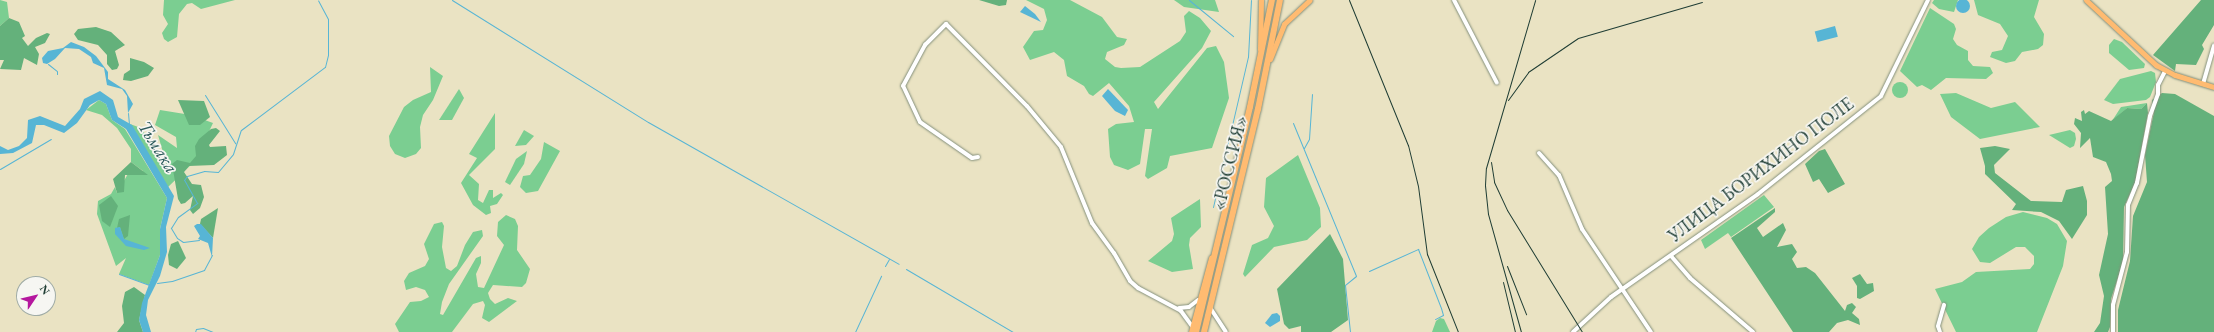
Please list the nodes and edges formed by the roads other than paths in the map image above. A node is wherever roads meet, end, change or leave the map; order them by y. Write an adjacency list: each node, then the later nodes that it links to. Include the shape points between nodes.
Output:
1 (1261, 0): 10 (main road)
2 (1272, 0): 10 (highway, «РОССИЯ»)
3 (1280, 0): 11 (highway, «РОССИЯ»)
4 (1310, 0): 11 (main road, via 1284,24)
5 (1454, 0): 12 (street)
6 (1928, 0): 18 (street, УЛИЦА БОРИХИНО ПОЛЕ, via 1881,96 1758,194)
7 (2086, 0): 9 (main road, via 2147,58)
8 (2214, 46): 13 (street)
9 (2165, 71): 13 (main road); 33 (street, via 2158,85 2137,183 2128,205 2127,252 2113,305)
10 (1258, 72): 17 (highway, «РОССИЯ»)
11 (1265, 74): 21 (highway, «РОССИЯ»)
12 (1497, 83)
13 (2203, 84): 14 (main road)
14 (2214, 87)
15 (1539, 153): 19 (street, via 1559,174 1582,229)
16 (978, 157): 23 (street, via 972,158 920,122 903,86 925,45 946,24 1027,106 1061,147 1092,223 1114,252 1130,281 1138,288)
17 (1216, 246): 20 (main road); 25 (highway, «РОССИЯ»)
18 (1671, 256): 19 (street, УЛИЦА БОРИХИНО ПОЛЕ); 31 (street, via 1690,278)
19 (1621, 290): 29 (street, УЛИЦА БОРИХИНО ПОЛЕ); 30 (street)
20 (1198, 300): 23 (street, via 1186,308); 25 (main road)
21 (1210, 305): 24 (highway, «РОССИЯ»); 28 (street, via 1213,316)
22 (1944, 305): 32 (street, via 1938,326)
23 (1176, 307): 25 (street, via 1186,315)
24 (1208, 314): 26 (highway, «РОССИЯ»); 27 (main road)
25 (1193, 330)
26 (1204, 332)
27 (1207, 332)
28 (1226, 332)
29 (1573, 332)
30 (1651, 332)
31 (1752, 332)
32 (1940, 332)
33 (2113, 332)

